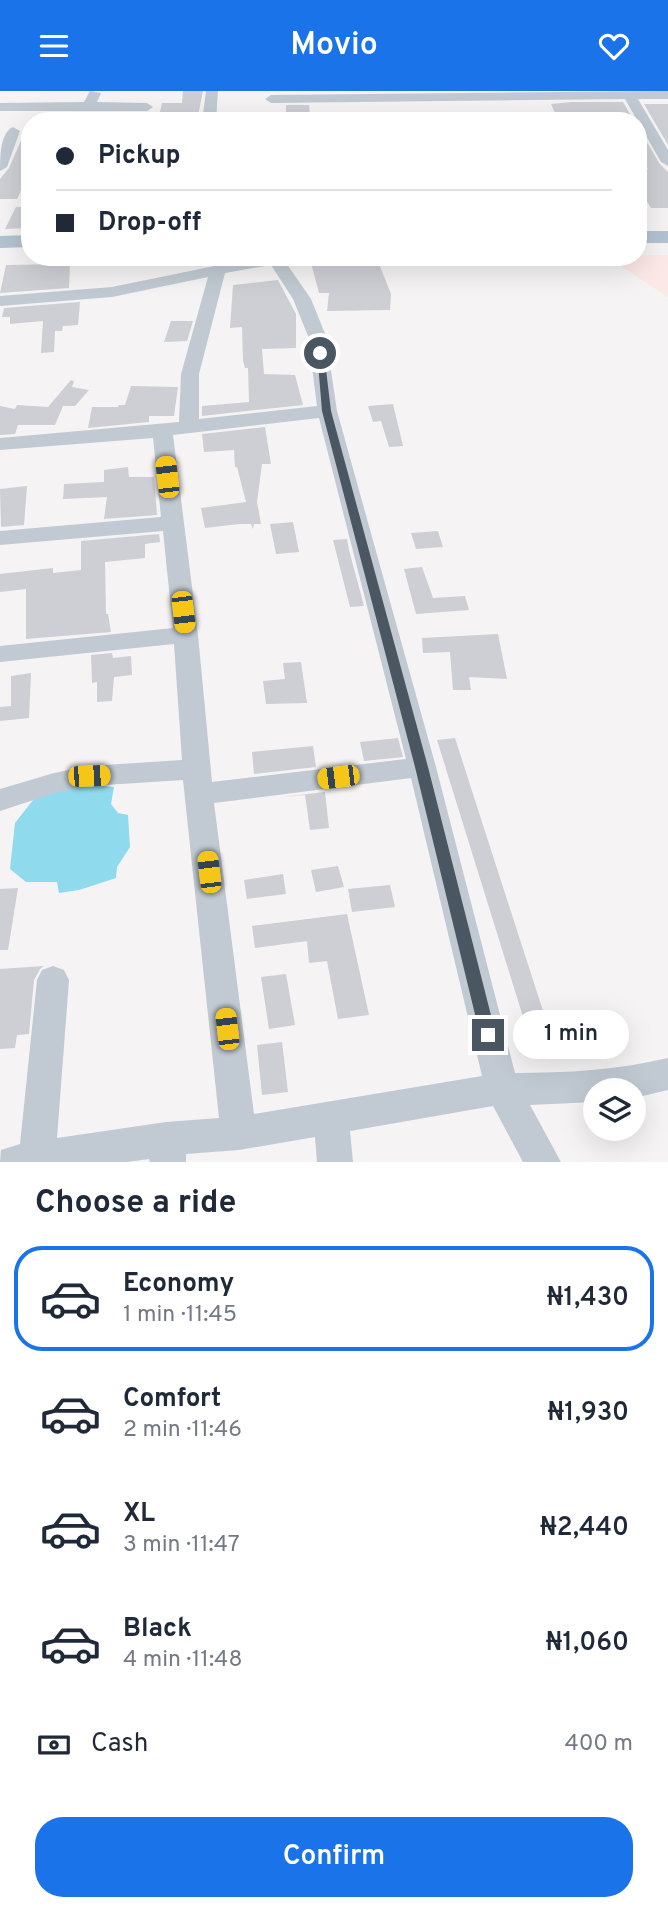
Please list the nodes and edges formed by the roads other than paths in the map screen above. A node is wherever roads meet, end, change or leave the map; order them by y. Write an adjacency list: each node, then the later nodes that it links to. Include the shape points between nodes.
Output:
1 (96, 91): 9 (street)
2 (152, 91): 12 (street)
3 (212, 91): 13 (street)
4 (553, 93): 5 (street); 6 (street)
5 (470, 94): 8 (street, via 339,103)
6 (629, 95): 7 (street); 14 (street)
7 (668, 95)
8 (271, 100)
9 (89, 106): 10 (street); 11 (street)
10 (0, 107)
11 (131, 112)
12 (146, 112)
13 (210, 112)
14 (639, 112)
15 (647, 125): 16 (street)
16 (668, 125)
17 (647, 127): 19 (street)
18 (7, 131): 20 (street)
19 (667, 158)
20 (0, 167)
21 (647, 237): 22 (main road)
22 (668, 237)
23 (21, 241): 24 (main road)
24 (0, 242)
25 (647, 243): 26 (main road)
26 (668, 243)
27 (0, 248): 28 (main road)
28 (21, 248)
29 (234, 266): 31 (street)
30 (280, 266): 33 (street, via 313,321)
31 (218, 269): 32 (street, via 112,292); 34 (street, via 190,374)
32 (0, 301)
33 (327, 411): 34 (street); 41 (street)
34 (189, 426): 35 (street)
35 (162, 431): 36 (street); 37 (street)
36 (0, 444)
37 (173, 523): 38 (street); 39 (street)
38 (0, 538)
39 (186, 635): 40 (street); 42 (street)
40 (0, 654)
41 (422, 767): 42 (street); 46 (street)
42 (198, 782): 43 (street, via 89,776); 48 (street)
43 (0, 800)
44 (53, 980): 50 (street)
45 (668, 1074): 46 (street, via 577,1088)
46 (502, 1089): 47 (street); 52 (street)
47 (331, 1119): 48 (street); 51 (street)
48 (239, 1133): 49 (street)
49 (167, 1151): 50 (street)
50 (26, 1161)
51 (335, 1162)
52 (543, 1162)

